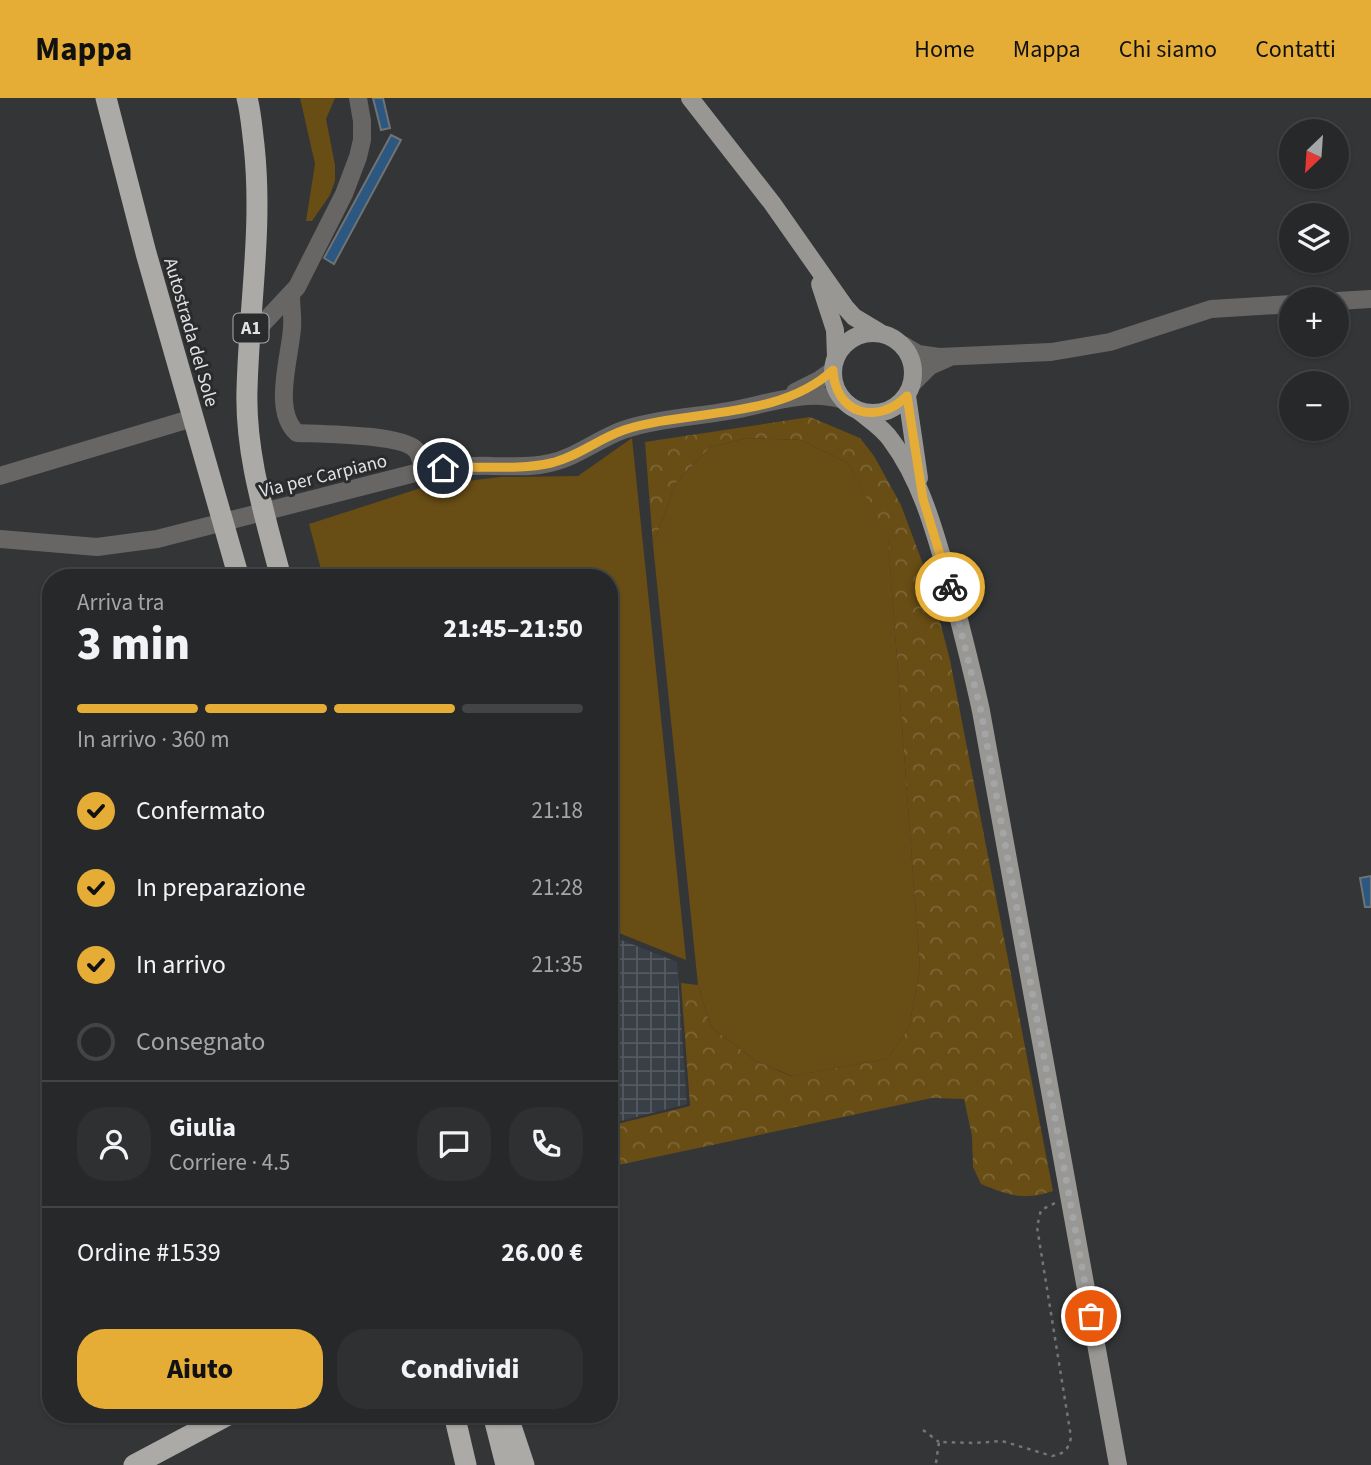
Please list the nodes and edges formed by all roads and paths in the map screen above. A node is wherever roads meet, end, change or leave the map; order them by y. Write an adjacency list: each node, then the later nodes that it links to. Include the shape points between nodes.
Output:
1 (106, 98): 19 (highway, Autostrada del Sole)
2 (247, 98): 11 (highway, Autostrada del Sole / A1, via 257,203)
3 (358, 98): 6 (street, via 362,140 358,157)
4 (690, 98): 5 (main road)
5 (803, 246): 10 (main road, via 845,307); 14 (main road, via 831,313)
6 (291, 296): 11 (street); 20 (street, via 284,411 292,428 297,433 382,438 409,445 416,450)
7 (1371, 299): 8 (street)
8 (1349, 301)
9 (1279, 305): 13 (street, via 1211,309 1080,348)
10 (879, 332): 12 (main road); 14 (main road, via 853,337)
11 (251, 336): 25 (highway, Autostrada del Sole / A1, via 249,441)
12 (903, 345): 13 (street, via 918,354); 15 (main road, via 914,370)
13 (955, 356): 15 (street, via 930,366)
14 (834, 363): 16 (main road, via 837,391); 17 (street, Via per Carpiano, via 819,380)
15 (910, 389): 18 (main road, via 898,405 886,411); 22 (main road)
16 (843, 400): 17 (street, Via per Carpiano, via 814,395); 18 (main road)
17 (775, 401): 20 (street, Via per Carpiano, via 623,430 550,463)
18 (859, 411): 22 (main road, via 890,438)
19 (193, 418): 21 (street); 24 (highway, Autostrada del Sole)
20 (423, 471): 23 (street, Via per Carpiano, via 128,545)
21 (0, 476)
22 (923, 499): 26 (main road, via 981,711)
23 (0, 539)
24 (236, 569)
25 (279, 569)
26 (1070, 1200): 27 (main road); 33 (path, via 1046,1205 1037,1218 1069,1444 1052,1456 1002,1441)
27 (1087, 1292): 39 (main road, via 1088,1361); 40 (main road)
28 (213, 1423): 35 (highway)
29 (456, 1423): 36 (highway)
30 (496, 1423): 37 (highway)
31 (510, 1423): 38 (highway)
32 (923, 1430): 33 (path)
33 (939, 1442): 34 (path)
34 (936, 1463)
35 (134, 1465)
36 (466, 1465)
37 (506, 1465)
38 (524, 1465)
39 (1106, 1465)
40 (1118, 1465)

